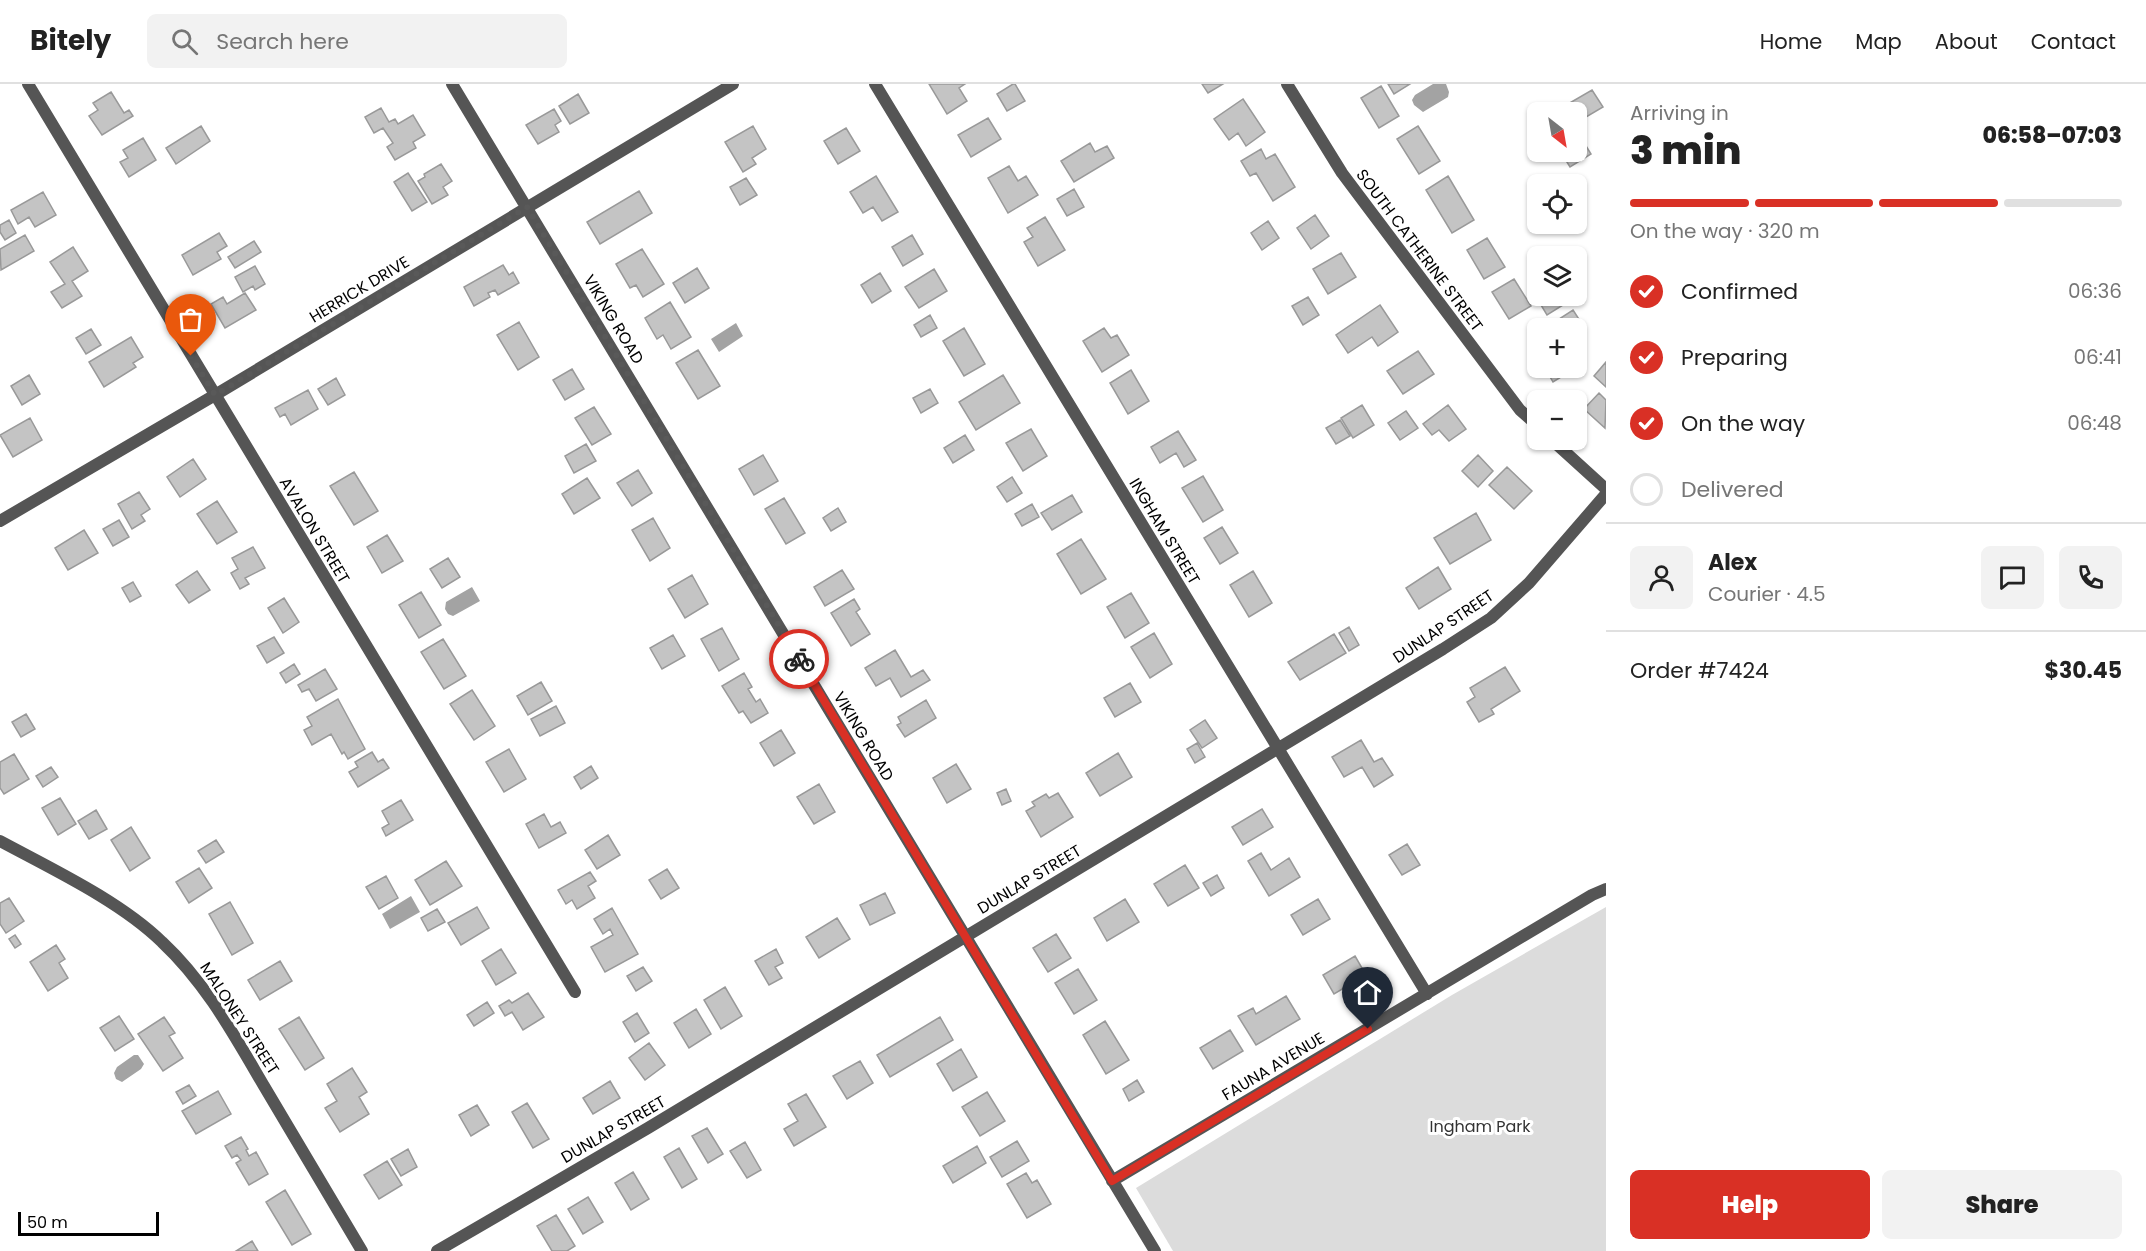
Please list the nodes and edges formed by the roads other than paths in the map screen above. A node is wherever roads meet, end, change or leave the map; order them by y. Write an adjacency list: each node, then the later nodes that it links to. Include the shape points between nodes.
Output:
1 (28, 84): 7 (street, AVALON STREET)
2 (452, 84): 6 (street, VIKING ROAD)
3 (733, 84): 6 (street, HERRICK DRIVE)
4 (875, 84): 13 (street, INGHAM STREET)
5 (1287, 84): 8 (street, SOUTH CATHERINE STREET, via 1342,173)
6 (527, 207): 7 (street, HERRICK DRIVE); 16 (street, VIKING ROAD)
7 (215, 395): 12 (street, HERRICK DRIVE); 17 (street, AVALON STREET)
8 (1527, 416)
9 (1563, 450): 10 (street)
10 (1606, 489)
11 (1606, 494): 13 (street, DUNLAP STREET, via 1529,583 1491,618)
12 (0, 521)
13 (1279, 749): 16 (street, DUNLAP STREET); 18 (street, INGHAM STREET)
14 (0, 841): 20 (street, MALONEY STREET, via 121,910 161,940 192,972 225,1019)
15 (1606, 889): 18 (street, FAUNA AVENUE)
16 (965, 936): 19 (street, VIKING ROAD); 21 (street, DUNLAP STREET)
17 (575, 992)
18 (1427, 994): 19 (street, FAUNA AVENUE)
19 (1112, 1181): 22 (street, VIKING ROAD)
20 (362, 1251)
21 (437, 1251)
22 (1155, 1251)

